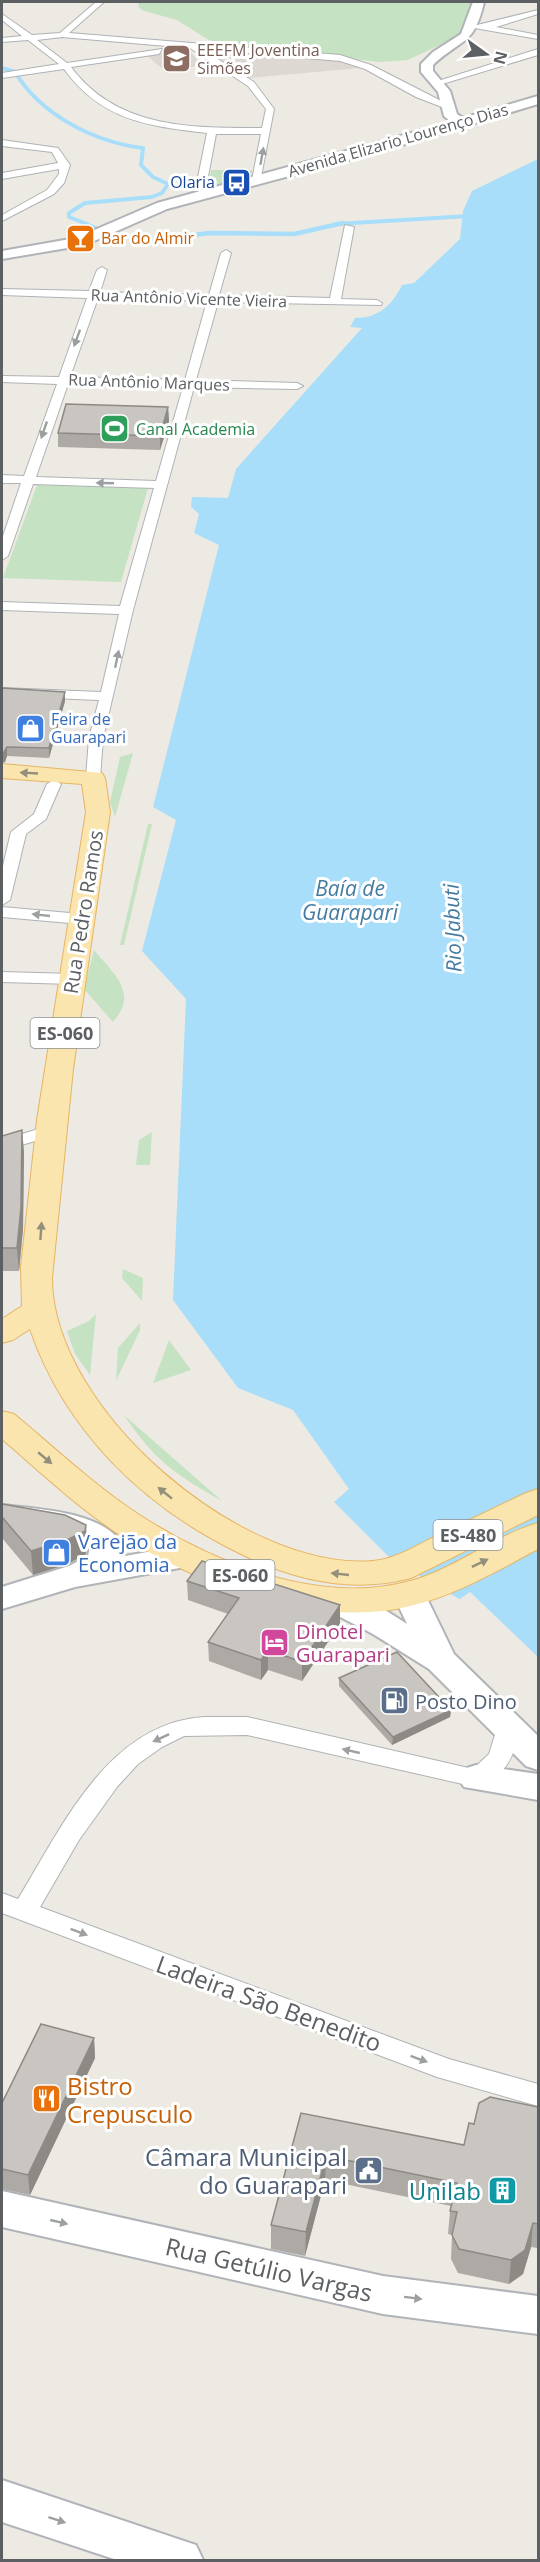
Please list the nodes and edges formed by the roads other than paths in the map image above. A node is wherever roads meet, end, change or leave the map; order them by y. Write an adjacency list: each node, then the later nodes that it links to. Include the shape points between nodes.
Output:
1 (100, 2): 6 (street)
2 (478, 2): 5 (street)
3 (538, 12): 5 (street)
4 (4, 20): 8 (street)
5 (480, 27): 7 (street); 16 (street, via 427,64 427,72)
6 (62, 35): 8 (street); 10 (street)
7 (538, 37)
8 (30, 38): 9 (street); 12 (street)
9 (2, 40)
10 (192, 46): 12 (street); 18 (street, via 360,61 414,94); 21 (street, via 261,93 270,109)
11 (538, 52): 16 (street)
12 (66, 66): 13 (street); 20 (street, via 77,81 125,116)
13 (24, 70): 14 (street); 15 (street)
14 (2, 71)
15 (2, 76)
16 (436, 83): 18 (street, via 444,91)
17 (538, 100): 19 (street, Avenida Elizario Lourenço Dias)
18 (447, 106): 19 (street, via 451,116)
19 (462, 123): 25 (street, Avenida Elizario Lourenço Dias)
20 (212, 131): 21 (street); 26 (street, via 201,187)
21 (266, 131): 25 (street, one-way to 21)
22 (2, 143): 23 (street, via 55,150)
23 (65, 165): 24 (street); 27 (street, via 66,174 60,184)
24 (2, 176)
25 (257, 180): 26 (street, Avenida Elizario Lourenço Dias)
26 (205, 194): 30 (street, Avenida Elizario Lourenço Dias, via 143,212 80,242)
27 (2, 218)
28 (348, 227): 35 (street)
29 (226, 253): 34 (street, Rua Pedro Ramos)
30 (2, 255)
31 (102, 270): 33 (street)
32 (2, 292): 33 (street, Rua Antônio Vicente Vieira)
33 (93, 295): 34 (street, Rua Antônio Vicente Vieira); 38 (street, one-way to 38)
34 (211, 300): 35 (street, Rua Antônio Vicente Vieira); 39 (street, Rua Pedro Ramos)
35 (335, 302): 36 (street, Rua Antônio Vicente Vieira)
36 (378, 303)
37 (2, 379): 38 (street, Rua Antônio Marques)
38 (62, 380): 39 (street, Rua Antônio Marques); 42 (street, one-way to 42)
39 (191, 384): 40 (street, Rua Antônio Marques); 43 (street, Rua Pedro Ramos)
40 (297, 386)
41 (2, 479): 42 (street)
42 (27, 480): 43 (street, one-way to 42); 44 (street)
43 (163, 485): 46 (street, Rua Pedro Ramos)
44 (2, 556)
45 (2, 606): 46 (street)
46 (126, 610): 48 (street, Rua Pedro Ramos, one-way to 46)
47 (2, 692): 48 (street)
48 (106, 696): 50 (street, Rua Pedro Ramos, via 96,738)
49 (2, 771): 50 (main road, one-way to 49)
50 (93, 778): 54 (main road, Rua Pedro Ramos / ES-060, via 98,812)
51 (54, 784): 52 (street, via 41,816 19,832)
52 (2, 900)
53 (2, 912): 54 (street, one-way to 53)
54 (81, 919): 56 (main road, Rua Pedro Ramos / ES-060)
55 (2, 977): 56 (street)
56 (73, 979): 57 (main road, Rua Pedro Ramos / ES-060)
57 (52, 1130): 58 (street); 59 (main road, Rua Pedro Ramos / ES-060, one-way to 57, via 44,1189)
58 (2, 1146)
59 (39, 1309): 60 (main road); 69 (main road, Rua Pedro Ramos / ES-060, one-way to 59, via 377,1574 318,1571 275,1557 181,1506 145,1477 113,1443 71,1385 48,1340)
60 (2, 1333)
61 (2, 1422): 62 (main road, ES-060, one-way to 62)
62 (88, 1494): 65 (street); 67 (main road, ES-060, via 125,1522)
63 (538, 1501): 69 (main road, ES-480)
64 (2, 1516): 65 (street)
65 (44, 1521): 68 (street, via 99,1536 106,1544 105,1556 97,1567)
66 (538, 1535): 69 (main road, ES-480, one-way to 66)
67 (185, 1556): 68 (street); 71 (main road, ES-060, via 250,1579)
68 (72, 1576): 70 (street)
69 (411, 1584): 71 (main road, ES-060); 72 (street)
70 (2, 1598)
71 (335, 1600): 72 (street)
72 (441, 1661): 73 (street)
73 (507, 1728): 74 (street); 75 (street, via 498,1763)
74 (538, 1757)
75 (476, 1778): 76 (street); 77 (street, one-way to 77, via 248,1726 179,1729 150,1743 102,1786)
76 (538, 1787)
77 (13, 1907): 78 (street, Ladeira São Benedito, one-way to 78, via 446,2069)
78 (538, 2095)
79 (2, 2209): 80 (street, Rua Getúlio Vargas, one-way to 80, via 383,2295)
80 (538, 2315)
81 (2, 2502): 82 (street, one-way to 82)
82 (180, 2560)

